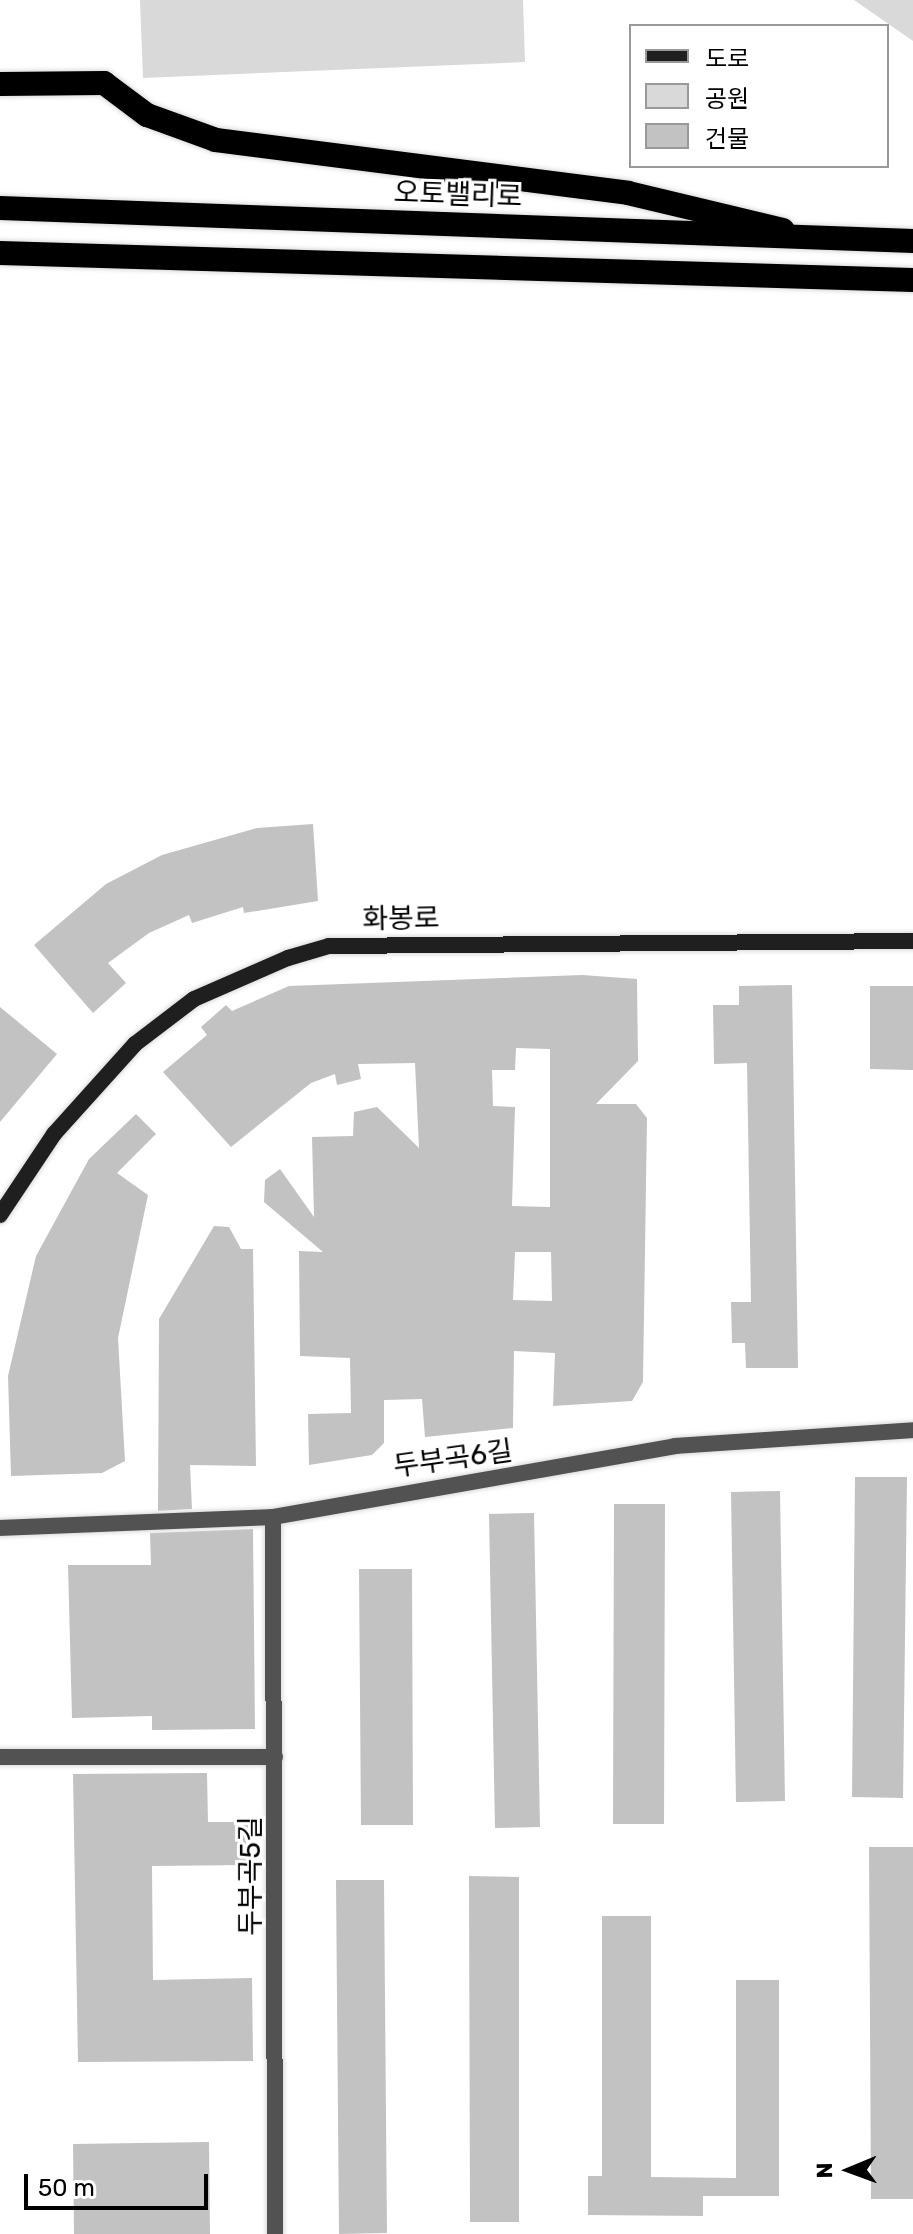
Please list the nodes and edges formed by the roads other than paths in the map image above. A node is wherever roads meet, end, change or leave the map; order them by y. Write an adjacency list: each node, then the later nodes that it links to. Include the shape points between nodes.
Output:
1 (0, 84): 3 (highway, via 104,83 147,115 216,140 707,206)
2 (0, 208): 3 (highway, 오토밸리로)
3 (816, 240): 4 (highway, 오토밸리로)
4 (913, 241)
5 (0, 253): 6 (highway)
6 (913, 280)
7 (913, 941): 8 (street, 화봉로, via 329,946 302,954 194,999 135,1044 44,1147)
8 (0, 1215)
9 (913, 1430): 10 (street, 두부곡6길, via 675,1446)
10 (273, 1517): 11 (street, 두부곡6길); 13 (street, 두부곡5길)
11 (0, 1528)
12 (0, 1757): 13 (street)
13 (275, 1757): 14 (street, 두부곡5길)
14 (275, 2234)

